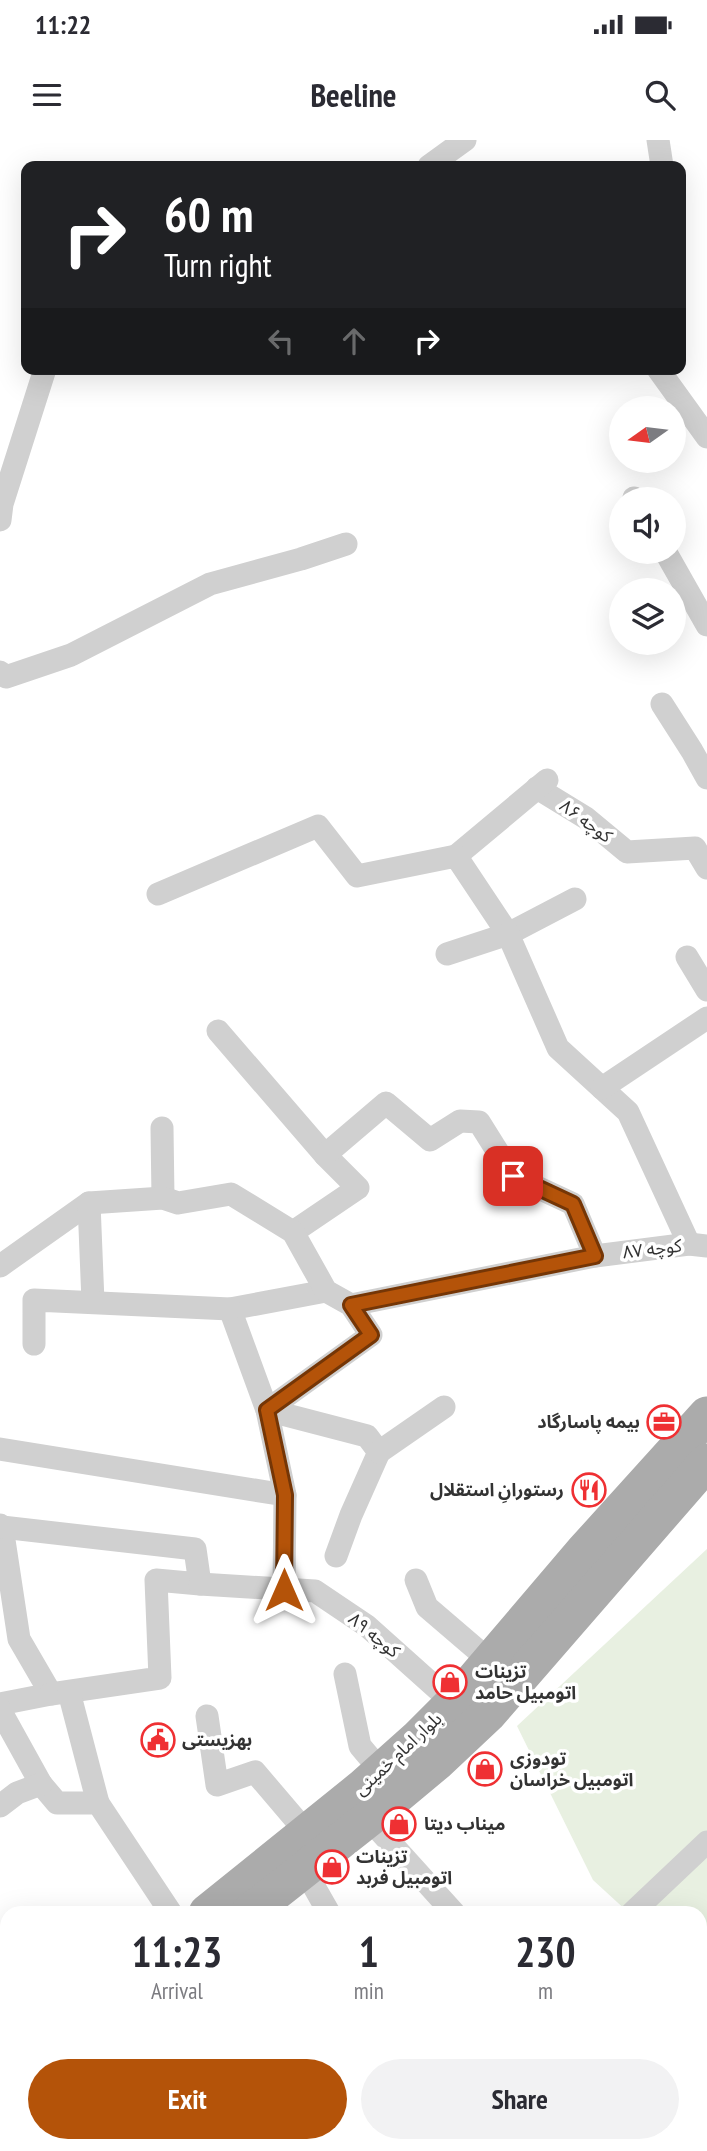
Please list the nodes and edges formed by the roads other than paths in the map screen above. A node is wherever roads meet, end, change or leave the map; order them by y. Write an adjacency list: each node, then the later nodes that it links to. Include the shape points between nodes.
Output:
1 (465, 140): 3 (street)
2 (658, 140): 4 (street)
3 (436, 161)
4 (661, 161)
5 (43, 375): 8 (street)
6 (662, 375): 7 (street)
7 (707, 437)
8 (0, 520)
9 (346, 544): 12 (street, via 210,584 71,655 6,677)
10 (672, 564): 11 (street)
11 (707, 625)
12 (0, 672)
13 (662, 704): 14 (street)
14 (707, 778)
15 (701, 845): 16 (street, کوچه ۸۶, via 627,852 542,784); 17 (street, کوچه ۸۶)
16 (456, 856): 18 (street, via 357,876 318,826); 20 (street)
17 (707, 868)
18 (158, 894)
19 (575, 899): 20 (street)
20 (508, 934): 21 (street); 26 (street, via 558,1048)
21 (447, 954)
22 (687, 957): 23 (street)
23 (707, 990)
24 (707, 1018): 26 (street)
25 (218, 1031): 28 (street)
26 (602, 1088): 32 (street, via 628,1112)
27 (162, 1128): 29 (street)
28 (324, 1155): 31 (street, via 358,1188); 33 (street, via 386,1102 430,1140 460,1121 479,1122 513,1176 573,1204)
29 (163, 1198): 30 (street); 31 (street, via 178,1203 231,1194)
30 (89, 1203): 34 (street); 36 (street)
31 (293, 1232): 35 (street)
32 (698, 1245): 33 (street, کوچه ۸۷)
33 (595, 1256): 37 (street, کوچه ۸۷)
34 (0, 1266)
35 (326, 1292): 37 (street); 38 (street)
36 (93, 1302): 38 (street); 39 (street, via 34,1300)
37 (351, 1305): 41 (street, via 371,1335)
38 (230, 1309): 41 (street)
39 (34, 1344)
40 (444, 1408): 44 (street)
41 (267, 1410): 44 (street, via 367,1436); 46 (street)
42 (707, 1415): 48 (main road, بلوار امام خمینی)
43 (0, 1449): 46 (street)
44 (379, 1452): 49 (street)
45 (707, 1462): 48 (main road, بلوار امام خمینی)
46 (285, 1495): 52 (street)
47 (1, 1526): 51 (street, via 195,1549); 55 (street, via 19,1639)
48 (625, 1532): 53 (main road, بلوار امام خمینی); 64 (main road, بلوار امام خمینی, via 488,1714)
49 (336, 1556)
50 (416, 1580): 53 (street, via 427,1607)
51 (200, 1584): 52 (street, کوچه ۸۹); 55 (street, کوچه ۸۹, via 156,1580 159,1678)
52 (284, 1590): 56 (street, کوچه ۸۹, via 316,1591 367,1626)
53 (489, 1661): 56 (main road, بلوار امام خمینی)
54 (345, 1674): 60 (street, via 360,1746)
55 (60, 1693): 57 (street); 62 (street)
56 (453, 1703): 60 (main road, بلوار امام خمینی)
57 (0, 1704)
58 (0, 1710): 61 (street)
59 (207, 1716): 65 (street, via 217,1784 255,1772)
60 (381, 1771): 65 (main road, بلوار امام خمینی)
61 (41, 1784): 62 (street, via 57,1802); 63 (street)
62 (98, 1803): 68 (street)
63 (0, 1806)
64 (369, 1819): 67 (main road, بلوار امام خمینی); 72 (street)
65 (307, 1833): 69 (main road, بلوار امام خمینی)
66 (707, 1843): 73 (street)
67 (304, 1869): 70 (main road, بلوار امام خمینی); 71 (street)
68 (167, 1906)
69 (216, 1906)
70 (258, 1906)
71 (325, 1906)
72 (448, 1906)
73 (639, 1906)

